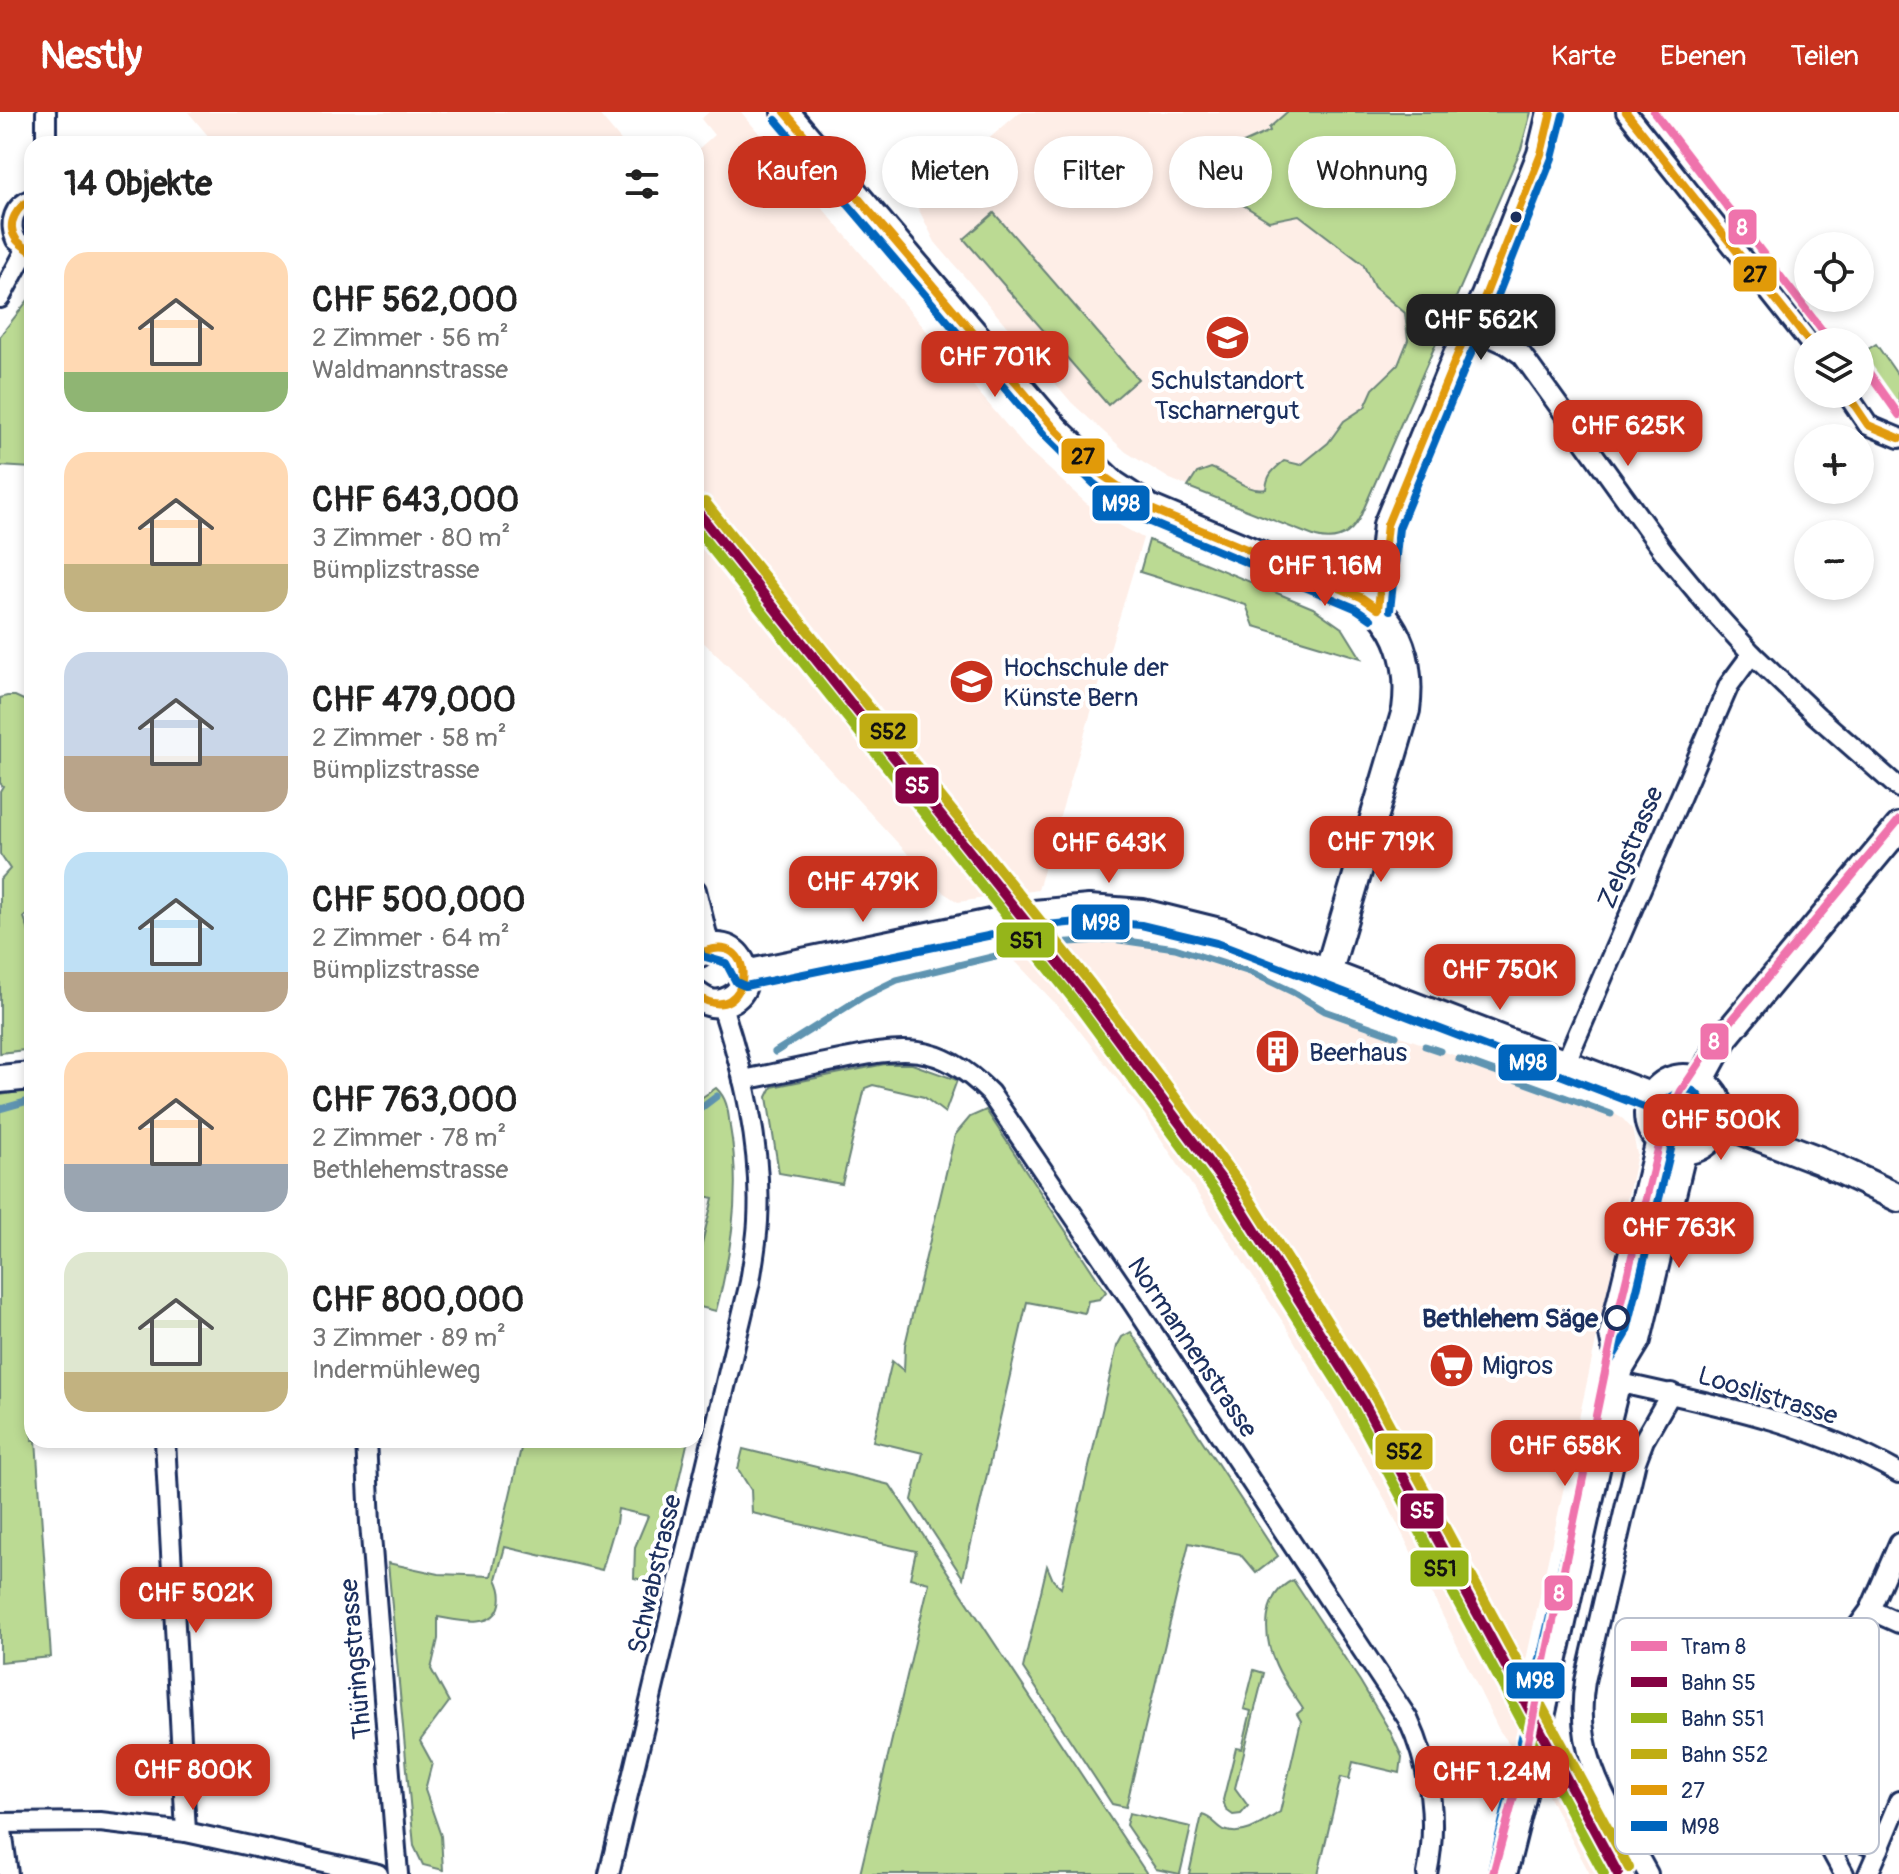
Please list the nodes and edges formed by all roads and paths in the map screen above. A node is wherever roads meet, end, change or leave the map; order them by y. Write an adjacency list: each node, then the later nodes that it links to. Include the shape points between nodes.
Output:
1 (46, 112): 5 (street)
2 (785, 112): 14 (street, via 1056,430 1113,484 1151,509 1361,597)
3 (1551, 112): 10 (street, via 1541,154)
4 (1626, 112): 11 (street)
5 (46, 136)
6 (24, 204): 7 (street, via 12,222 16,240)
7 (24, 247)
8 (24, 259): 9 (street)
9 (0, 298)
10 (1471, 328): 14 (street, via 1387,525); 15 (street, via 1506,344 1528,362 1664,552)
11 (1798, 328)
12 (1856, 408): 13 (street, via 1868,425)
13 (1899, 438)
14 (1378, 609): 19 (street, via 1399,641 1408,697)
15 (1752, 654): 16 (street); 23 (street, Zelgstrasse, via 1729,685)
16 (1899, 788)
17 (1899, 827): 27 (street, via 1723,1039)
18 (704, 951): 20 (street, via 734,952)
19 (1328, 973): 20 (street, via 1197,924 1089,909 1034,914); 23 (street)
20 (745, 974): 22 (street, via 736,996)
21 (704, 1001): 22 (street)
22 (721, 1003): 26 (street, Schwabstrasse)
23 (1565, 1064): 28 (street)
24 (24, 1077): 25 (street)
25 (0, 1079)
26 (743, 1080): 54 (street, Schwabstrasse, via 758,1174 750,1282); 55 (street, Normannenstrasse, via 884,1051 914,1051 955,1064 990,1093 1408,1719 1425,1763 1431,1798)
27 (1700, 1081): 28 (street, via 1673,1080); 29 (street, via 1714,1094)
28 (1652, 1097): 30 (street, via 1650,1125)
29 (1719, 1122): 30 (street, via 1703,1144); 31 (street)
30 (1671, 1145): 32 (street, via 1637,1340)
31 (1896, 1192)
32 (1618, 1375): 33 (street, Looslistrasse); 56 (street)
33 (1671, 1393): 36 (street, Looslistrasse, via 1783,1422); 42 (street, via 1636,1461 1581,1710 1593,1771)
34 (165, 1448): 44 (street)
35 (366, 1448): 53 (street, Thüringstrasse)
36 (1899, 1473)
37 (1899, 1543): 38 (street)
38 (1870, 1610): 39 (street); 40 (street)
39 (1864, 1618)
40 (1899, 1623)
41 (1899, 1801): 45 (street)
42 (1615, 1812)
43 (0, 1823): 44 (street, via 100,1822); 50 (street)
44 (186, 1832): 46 (street)
45 (1879, 1849)
46 (289, 1854): 51 (street); 52 (street)
47 (1637, 1854): 57 (street)
48 (1833, 1854): 58 (street)
49 (1877, 1854): 59 (street)
50 (8, 1874)
51 (286, 1874)
52 (378, 1874)
53 (398, 1874)
54 (609, 1874)
55 (1427, 1874)
56 (1503, 1874)
57 (1648, 1874)
58 (1844, 1874)
59 (1868, 1874)

